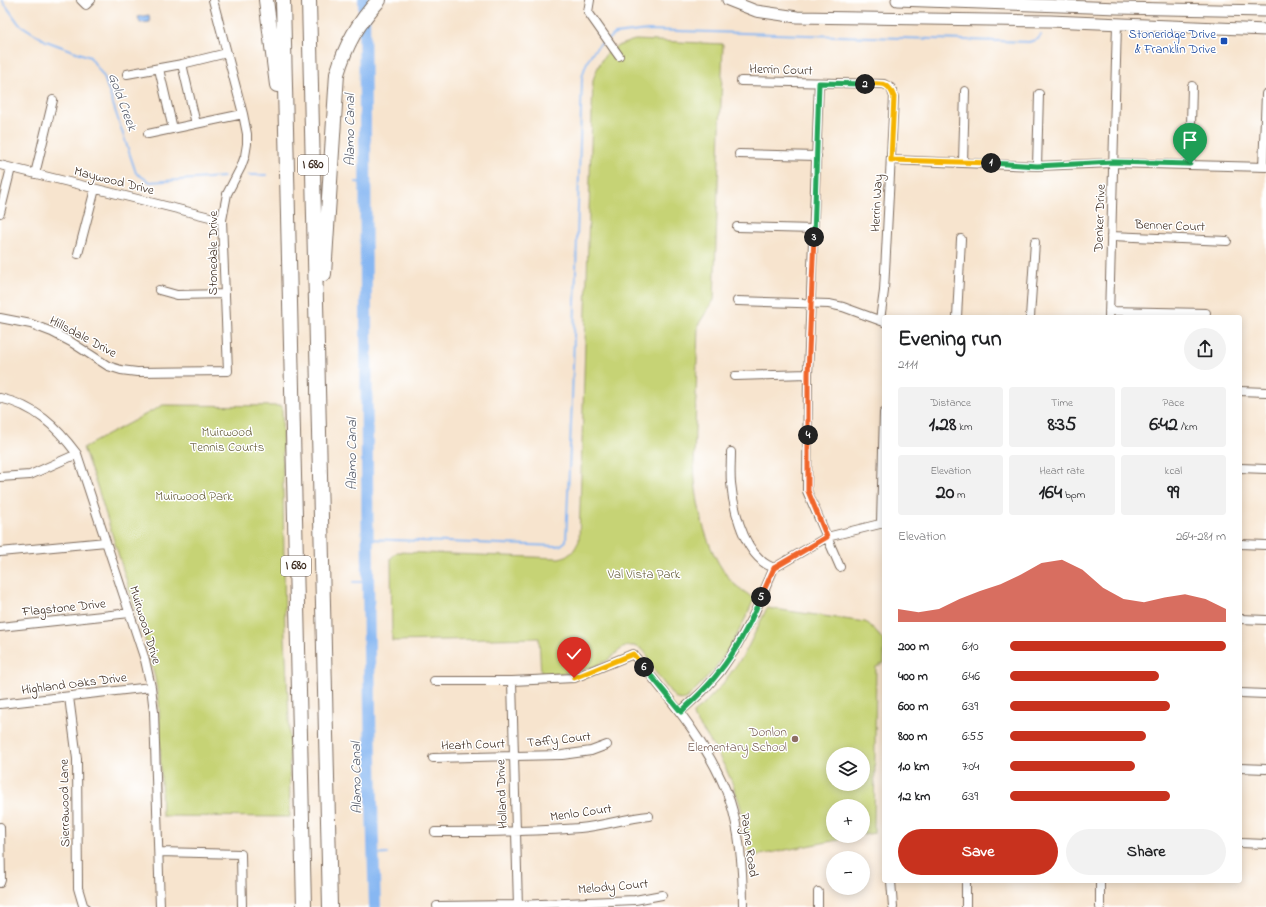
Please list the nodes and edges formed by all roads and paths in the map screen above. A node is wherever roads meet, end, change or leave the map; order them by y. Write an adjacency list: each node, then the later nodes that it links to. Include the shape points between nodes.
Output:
1 (81, 0): 2 (street, via 86,5)
2 (91, 0)
3 (213, 0): 15 (street, Stonedale Drive)
4 (266, 0): 30 (highway, via 278,93 278,117)
5 (283, 0): 30 (highway, I 680)
6 (309, 0): 64 (highway, I 680)
7 (380, 0): 64 (highway, via 357,26 342,56 337,74 322,306)
8 (590, 0): 16 (street, via 588,12)
9 (728, 0): 13 (main road, via 756,11 797,17)
10 (897, 0): 11 (main road)
11 (1118, 3): 12 (main road); 13 (main road)
12 (1266, 11)
13 (1117, 24): 14 (main road); 36 (street, Denker Drive)
14 (1265, 28)
15 (227, 53): 17 (street); 27 (street, Stonedale Drive)
16 (619, 56)
17 (182, 64): 18 (street); 28 (street)
18 (159, 69): 19 (street); 29 (street)
19 (127, 74)
20 (741, 81): 21 (street, Herrin Court)
21 (819, 83): 33 (street); 34 (street, Herrin Way, via 884,84 891,88 894,97)
22 (1192, 86): 37 (street)
23 (965, 91): 35 (street)
24 (1039, 94): 39 (street)
25 (1266, 94): 40 (street)
26 (53, 100): 42 (street)
27 (243, 114): 28 (street); 45 (street, Stonedale Drive, via 247,134 245,156 227,194)
28 (196, 124): 29 (street)
29 (173, 129): 31 (street)
30 (286, 133): 119 (highway, I 680)
31 (148, 134)
32 (739, 154): 33 (street)
33 (817, 156): 47 (street)
34 (891, 160): 35 (street); 59 (street, Herrin Way)
35 (963, 162): 39 (street)
36 (1113, 162): 37 (street); 39 (street); 48 (street, Denker Drive)
37 (1190, 164): 40 (street)
38 (0, 165): 41 (street, Maywood Drive)
39 (1037, 166)
40 (1265, 167)
41 (12, 168): 42 (street, Maywood Drive); 44 (street)
42 (35, 174): 43 (street, Maywood Drive)
43 (95, 189): 45 (street, Maywood Drive); 52 (street)
44 (0, 213)
45 (222, 220): 54 (street, Stonedale Drive)
46 (737, 227): 47 (street)
47 (814, 229): 56 (street)
48 (1111, 236): 50 (street, Benner Court); 58 (street, Denker Drive)
49 (961, 239): 60 (street)
50 (1227, 241)
51 (1035, 242): 61 (street)
52 (78, 254)
53 (159, 290): 54 (street, via 177,294)
54 (225, 294): 65 (street, Stonedale Drive)
55 (737, 301): 56 (street)
56 (811, 303): 63 (street, via 829,304); 66 (street)
57 (1206, 313): 58 (street)
58 (1109, 314)
59 (882, 315)
60 (957, 315)
61 (1030, 315)
62 (0, 318): 65 (street, Hillsdale Drive, via 31,324 52,332 108,366 121,370)
63 (882, 321)
64 (317, 329): 120 (highway, I 680)
65 (228, 371)
66 (808, 374): 67 (street); 77 (street, via 808,491)
67 (735, 376)
68 (1266, 390): 69 (street)
69 (1242, 391)
70 (0, 398): 72 (street, Muirwood Drive, via 14,401 39,414 61,433)
71 (731, 452): 83 (street, via 733,501 744,535 761,561)
72 (77, 454): 75 (street, via 30,475); 78 (street, Muirwood Drive)
73 (1242, 468): 74 (street)
74 (1266, 469)
75 (0, 477)
76 (882, 523): 77 (street)
77 (827, 537): 82 (street); 83 (street)
78 (106, 542): 81 (street); 84 (street, Muirwood Drive)
79 (1242, 544): 80 (street)
80 (1266, 545)
81 (0, 552)
82 (840, 567)
83 (774, 568): 95 (street, via 734,651 711,681)
84 (130, 614): 87 (street, Flagstone Drive); 90 (street, Muirwood Drive)
85 (1242, 619): 86 (street)
86 (1266, 620)
87 (0, 627)
88 (434, 681): 89 (street)
89 (512, 681): 95 (street, Payne Road, via 574,678 633,654); 97 (street, Holland Drive)
90 (151, 687): 93 (street, Highland Oaks Drive); 107 (street, Muirwood Drive)
91 (1242, 693): 92 (street)
92 (1266, 694)
93 (69, 697): 94 (street, Highland Oaks Drive); 116 (street, Sierrawood Lane, via 77,759 78,888)
94 (0, 704)
95 (681, 712): 121 (street, Payne Road, via 713,764 730,801 737,828)
96 (607, 745): 97 (street, Taffy Court, via 590,751 562,755)
97 (513, 756): 98 (street, Heath Court); 104 (street, Holland Drive)
98 (433, 758)
99 (1242, 768): 100 (street)
100 (1266, 769)
101 (649, 816): 104 (street, Menlo Court, via 582,828)
102 (0, 827): 108 (street)
103 (435, 832): 104 (street, Menlo Court)
104 (515, 832): 115 (street, Holland Drive)
105 (1242, 843): 106 (street)
106 (1266, 844)
107 (158, 852): 117 (street, Muirwood Drive); 118 (street, via 241,854)
108 (0, 883)
109 (891, 883): 123 (street)
110 (966, 883): 124 (street)
111 (1100, 883): 125 (street)
112 (818, 892): 122 (street)
113 (662, 895): 115 (street, Melody Court, via 635,900)
114 (437, 906): 115 (street, Melody Court)
115 (518, 906)
116 (85, 907)
117 (160, 907)
118 (242, 907)
119 (304, 907)
120 (330, 907)
121 (743, 907)
122 (818, 907)
123 (893, 907)
124 (966, 907)
125 (1100, 907)

